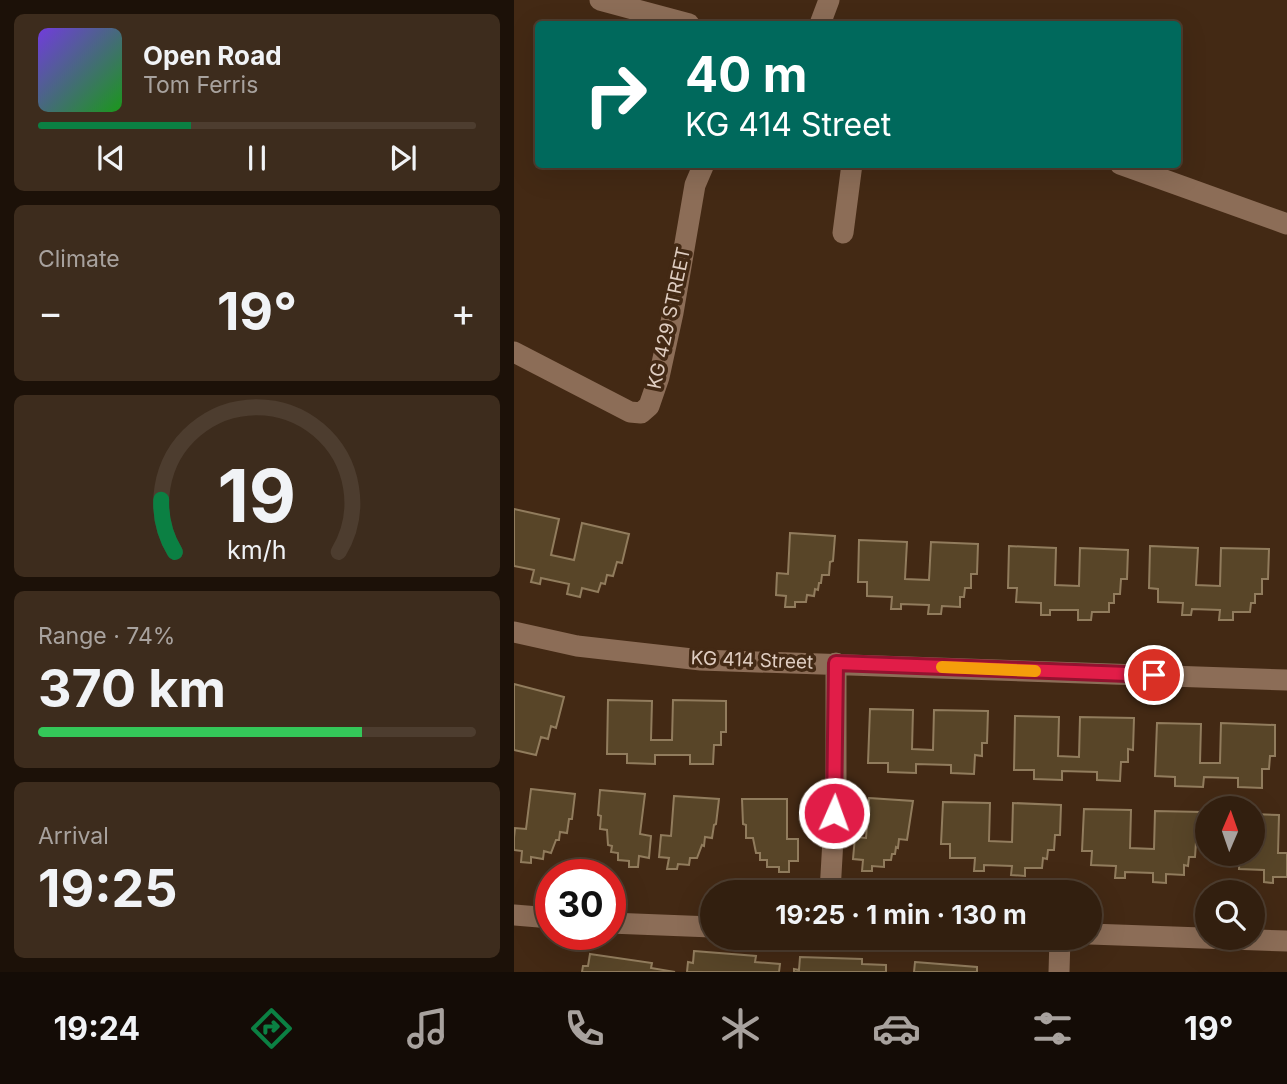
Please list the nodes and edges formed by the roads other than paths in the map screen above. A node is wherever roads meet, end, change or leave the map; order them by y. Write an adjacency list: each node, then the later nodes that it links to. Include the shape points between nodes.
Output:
1 (600, 0): 3 (street)
2 (829, 0): 4 (street)
3 (678, 21)
4 (821, 21)
5 (702, 168): 10 (street, KG 429 STREET, via 649,406 641,413 630,412)
6 (851, 168): 9 (street)
7 (1131, 168): 8 (street)
8 (1286, 224)
9 (843, 233)
10 (514, 352)
11 (514, 632): 12 (street, KG 414 Street, via 577,646 701,660)
12 (836, 663): 13 (street, KG 414 Street); 14 (street)
13 (1286, 680)
14 (831, 880)
15 (514, 915): 16 (street)
16 (535, 917)
17 (626, 924): 18 (street)
18 (700, 927)
19 (1102, 934): 20 (street)
20 (1286, 941)
21 (1060, 950): 22 (street)
22 (1059, 972)

